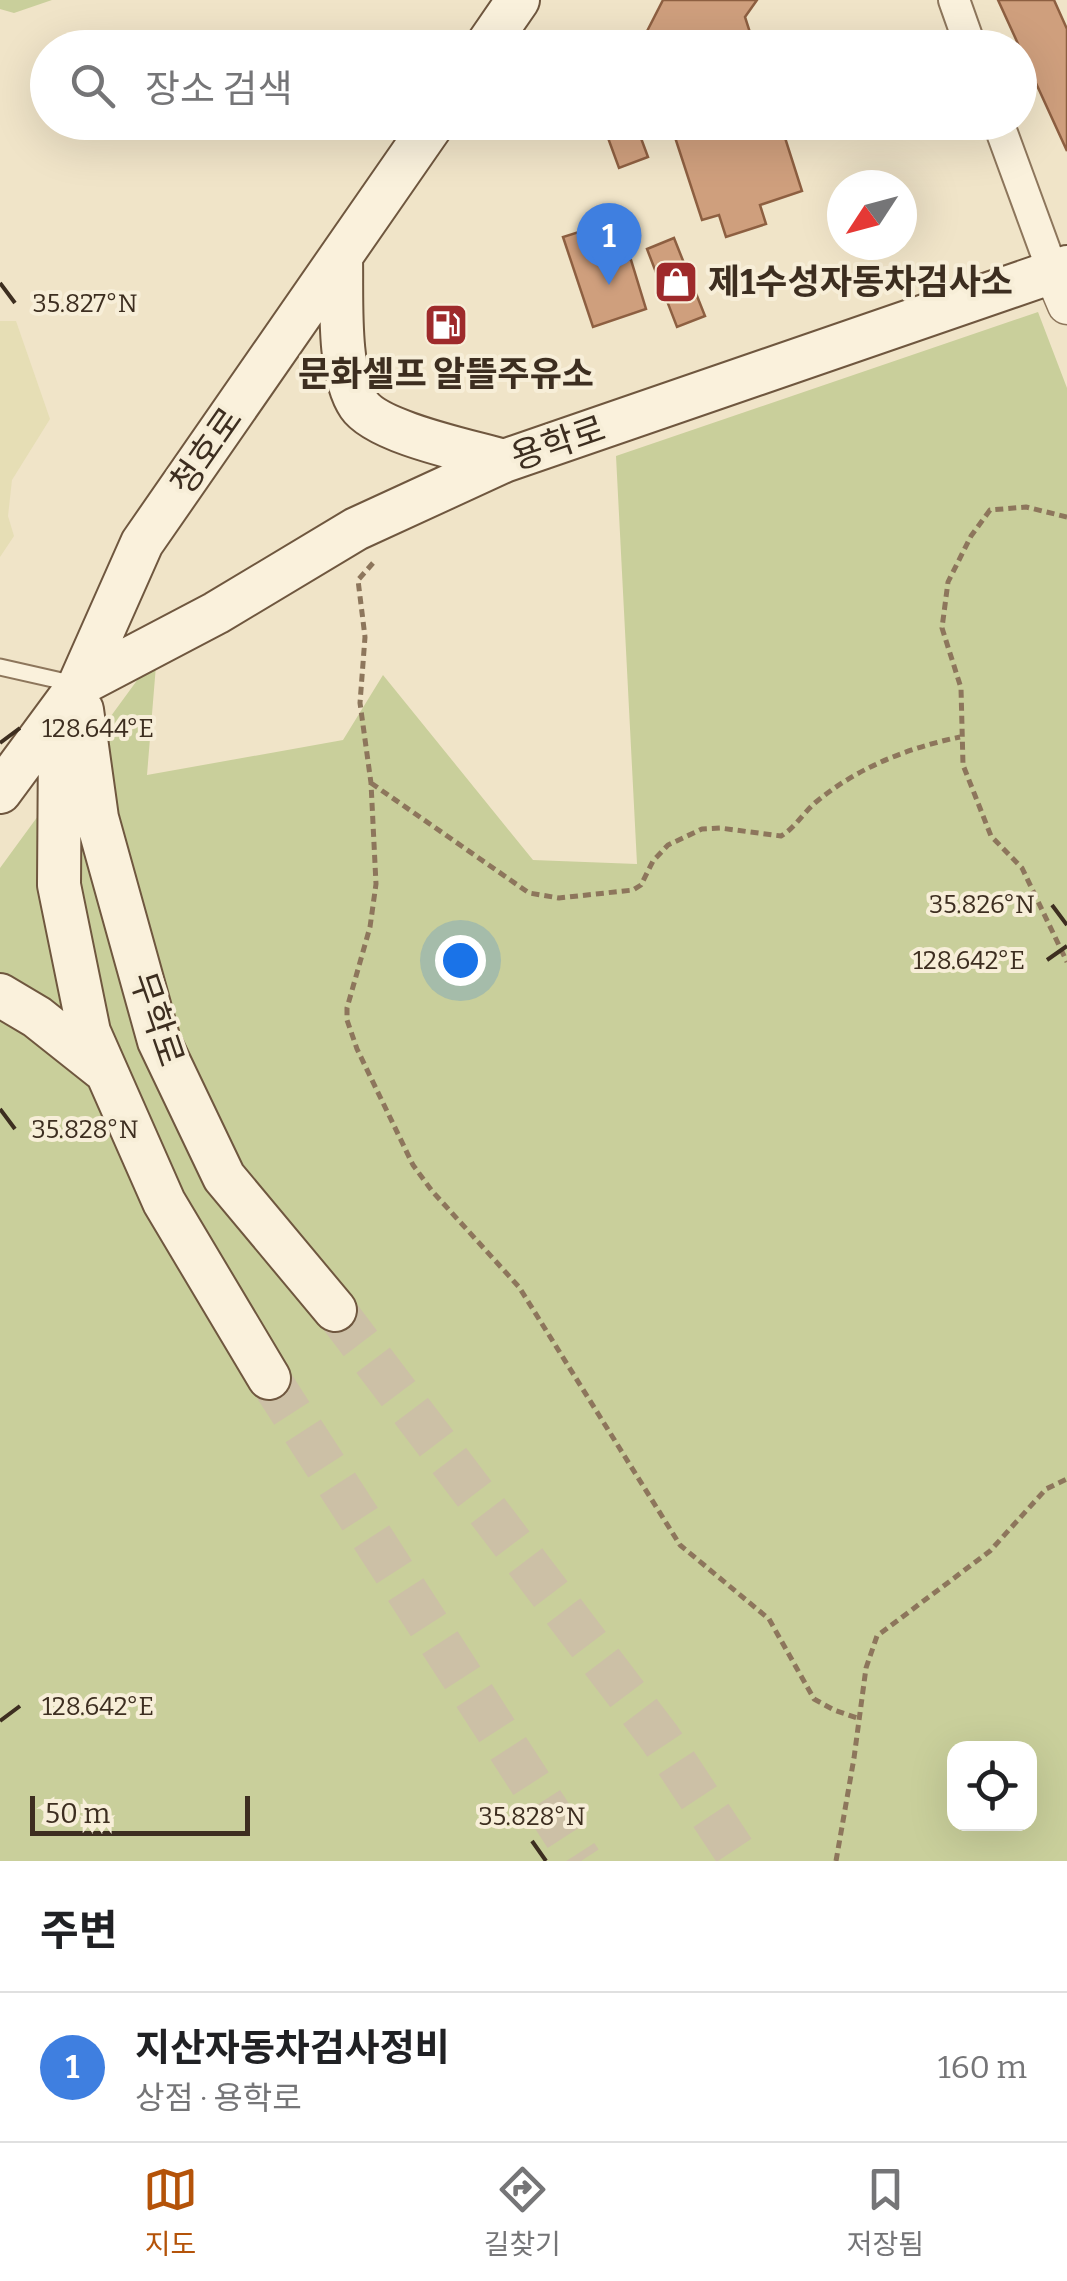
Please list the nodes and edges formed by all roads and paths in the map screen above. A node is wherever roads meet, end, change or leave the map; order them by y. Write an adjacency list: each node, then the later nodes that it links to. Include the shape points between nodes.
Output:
1 (518, 0): 3 (main road)
2 (954, 0): 4 (street)
3 (497, 30)
4 (965, 30)
5 (422, 140): 7 (main road, 청호로)
6 (1005, 140): 8 (street)
7 (340, 258): 9 (main road, via 344,362 359,406 399,432); 13 (main road, 청호로, via 142,543)
8 (1062, 282): 9 (main road, 용학로)
9 (504, 461): 13 (main road, 용학로, via 356,530)
10 (1067, 517): 14 (path, via 1026,508 990,510 948,582 942,628 961,688)
11 (388, 552): 15 (path, via 358,580 365,636 360,703)
12 (0, 666): 13 (lane)
13 (78, 685): 16 (main road, 청호로); 19 (main road, via 60,740 59,885 88,1032); 20 (main road, 무학로, via 98,818 159,1040 224,1177)
14 (960, 737): 15 (path, via 859,771 782,836 720,828 684,835 660,852 641,885 616,894 529,893); 17 (path, via 963,764 992,836 1022,868)
15 (371, 784): 23 (path, via 374,909 347,1020 414,1165 519,1286 680,1545 769,1619 814,1699)
16 (0, 792)
17 (1067, 962)
18 (0, 996): 19 (main road)
19 (107, 1073): 21 (main road, via 164,1202)
20 (335, 1310)
21 (269, 1378)
22 (1067, 1478): 23 (path, via 1046,1489 990,1551 876,1636)
23 (857, 1718): 24 (path)
24 (836, 1861)

